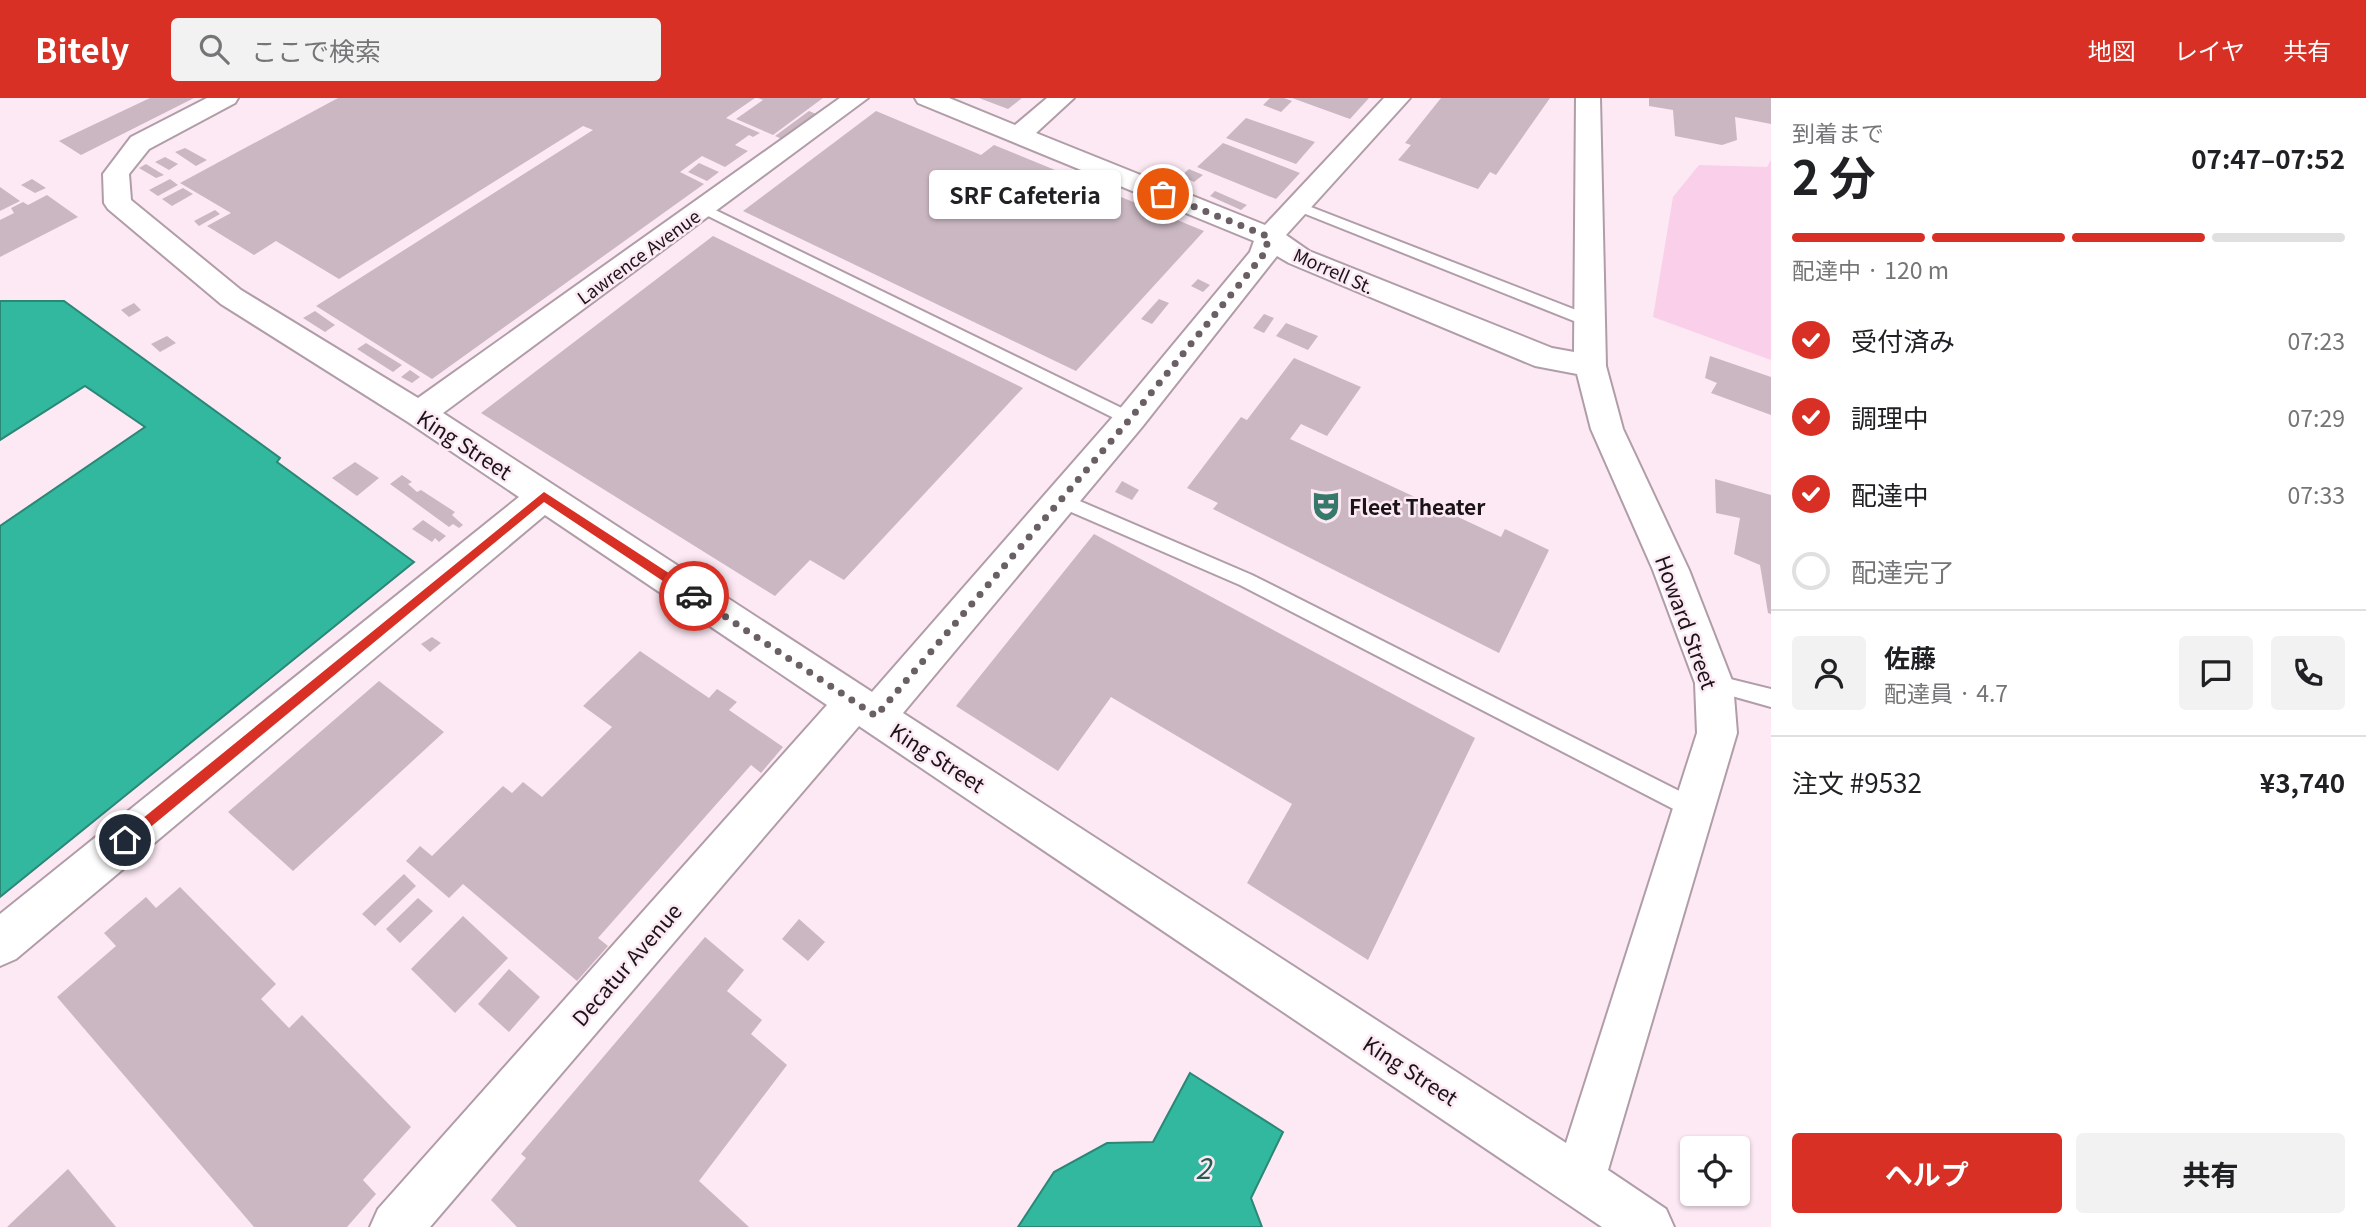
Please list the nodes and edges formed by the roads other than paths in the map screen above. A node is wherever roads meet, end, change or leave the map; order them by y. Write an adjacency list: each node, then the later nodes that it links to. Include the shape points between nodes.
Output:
1 (226, 98): 13 (street, King Street, via 140,143 116,174 118,203 230,297)
2 (856, 98): 9 (street, Lawrence Avenue)
3 (927, 98): 7 (street, Morrell St.)
4 (1062, 98): 7 (street)
5 (1398, 98): 8 (street, Decatur Avenue)
6 (1588, 98): 11 (street, Howard Street)
7 (1018, 135): 10 (street, Morrell St.)
8 (1298, 205): 10 (street, Decatur Avenue); 11 (lane)
9 (703, 208): 13 (street, Lawrence Avenue); 14 (lane)
10 (1269, 237): 12 (street, Morrell St., via 1299,257 1546,358); 14 (street, Decatur Avenue, via 1264,254)
11 (1589, 321): 12 (street, Howard Street)
12 (1590, 366): 17 (street, Howard Street, via 1607,429 1671,570)
13 (419, 414): 15 (street, King Street)
14 (1130, 419): 16 (street, Decatur Avenue)
15 (544, 496): 19 (street, King Street); 21 (street)
16 (1061, 500): 19 (street, Decatur Avenue); 20 (lane, via 1246,580)
17 (1714, 683): 18 (lane); 20 (street, Howard Street, via 1717,733)
18 (1771, 698)
19 (866, 709): 22 (street, King Street); 23 (street, Decatur Avenue)
20 (1694, 809): 22 (street, Howard Street)
21 (0, 943)
22 (1579, 1181): 24 (street, King Street)
23 (396, 1227)
24 (1648, 1227)

